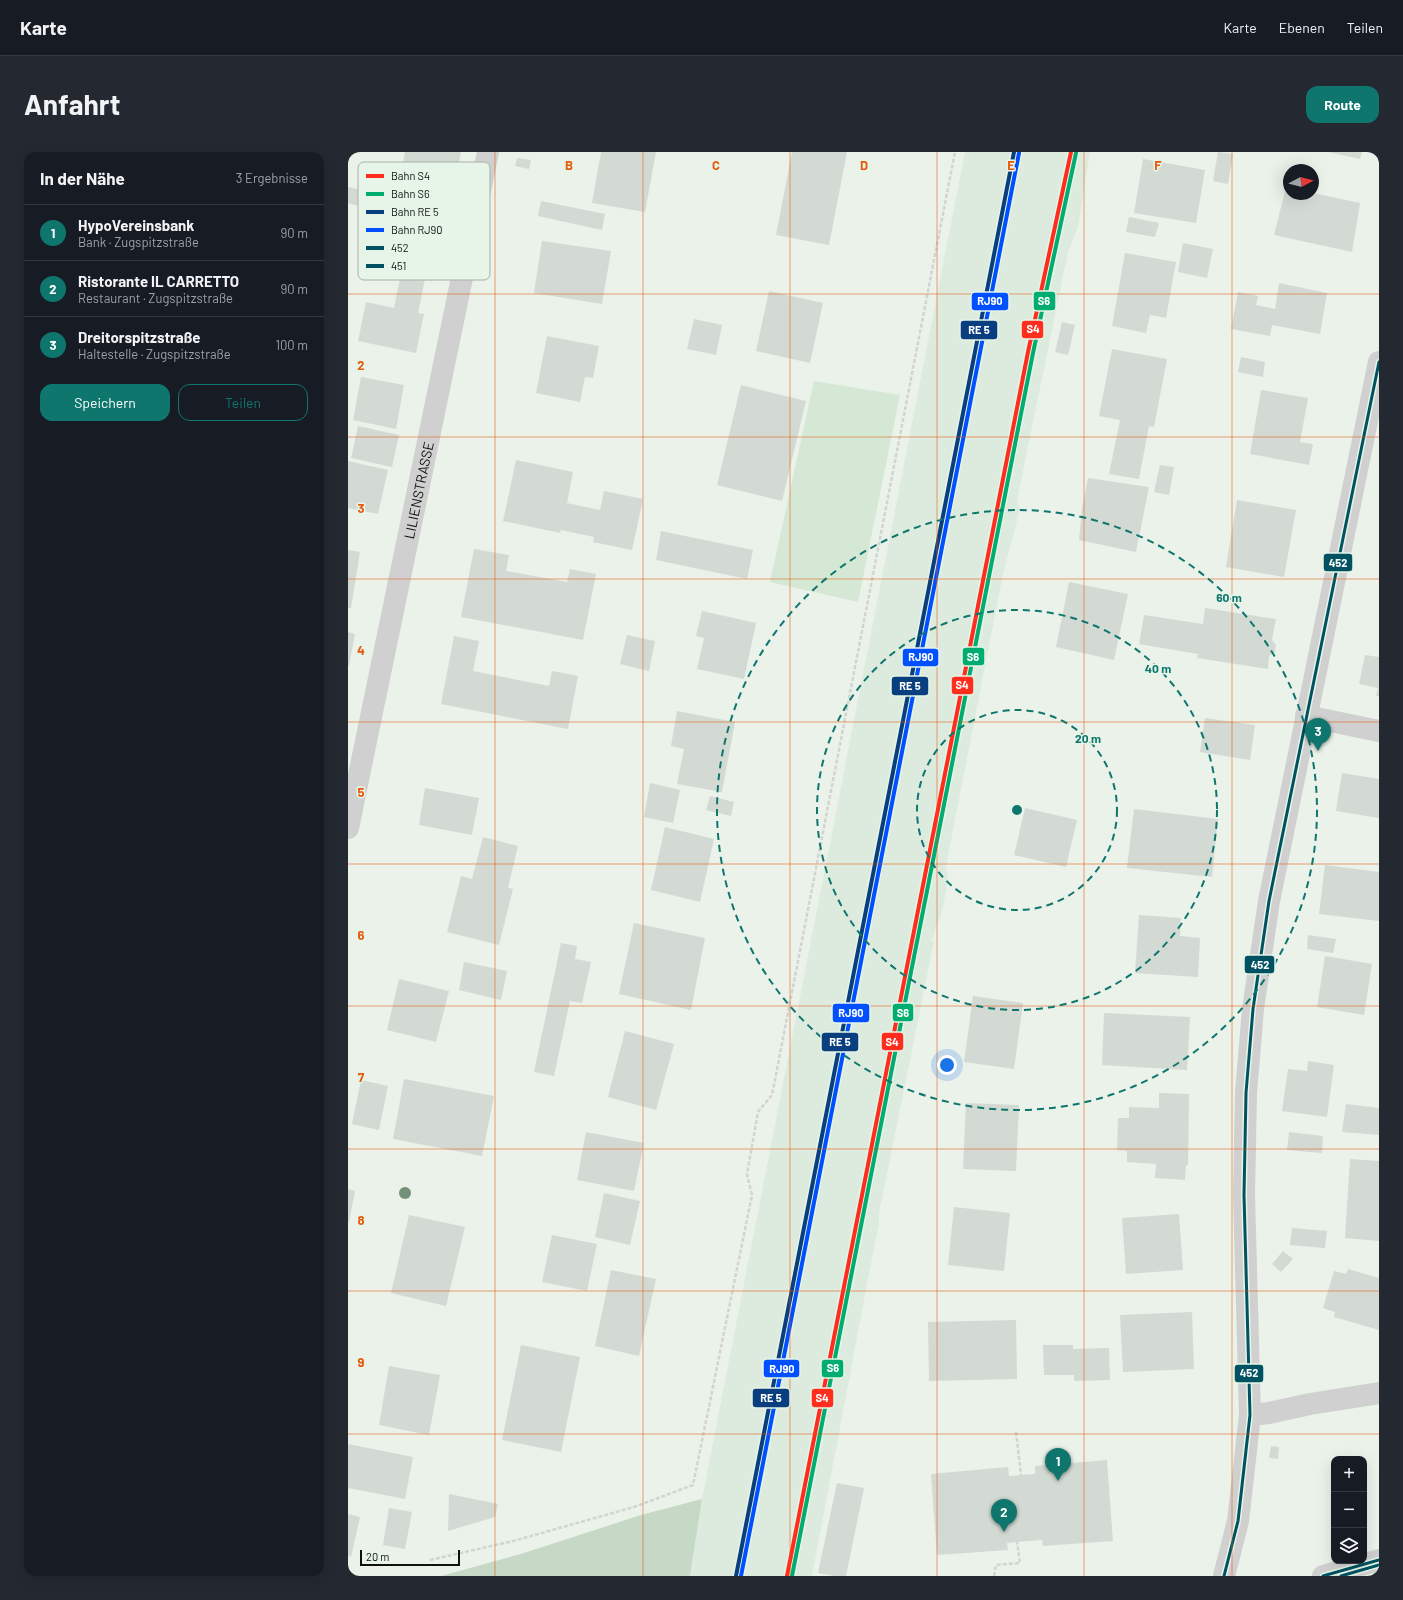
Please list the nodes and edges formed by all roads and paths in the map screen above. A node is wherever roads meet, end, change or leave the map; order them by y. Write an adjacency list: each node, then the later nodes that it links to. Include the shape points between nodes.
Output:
1 (488, 152): 3 (street, LILIENSTRASSE)
2 (954, 152): 14 (path, via 772,1095 758,1112 747,1174 752,1194 694,1485 634,1507 513,1541)
3 (486, 162)
4 (461, 280): 8 (street, LILIENSTRASSE)
5 (1379, 362): 6 (street)
6 (1306, 716): 7 (street); 10 (street, via 1266,918 1253,1009 1246,1093 1244,1194)
7 (1379, 731)
8 (348, 828)
9 (1379, 1393): 10 (street)
10 (1250, 1415): 17 (street, via 1238,1521)
11 (1016, 1432): 12 (path)
12 (1020, 1475)
13 (1017, 1542): 16 (path, via 1020,1563 996,1565)
14 (430, 1560)
15 (1379, 1560): 18 (street)
16 (994, 1576)
17 (1224, 1576)
18 (1323, 1576)

